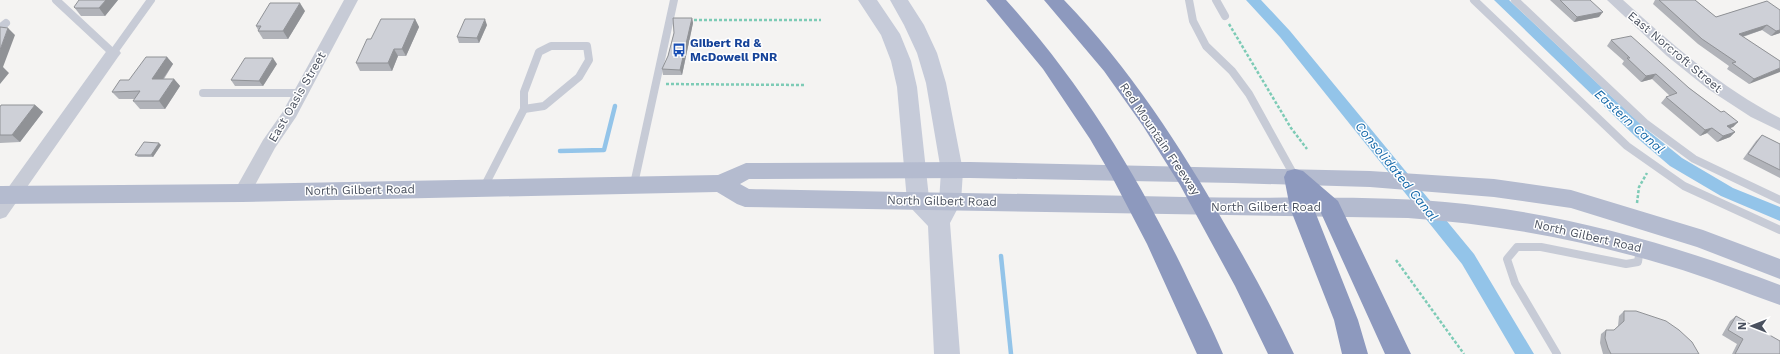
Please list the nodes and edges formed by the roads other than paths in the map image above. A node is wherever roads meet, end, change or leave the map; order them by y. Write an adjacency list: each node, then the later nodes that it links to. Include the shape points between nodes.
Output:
1 (56, 0): 15 (lane)
2 (151, 0): 15 (lane)
3 (351, 0): 17 (street, East Oasis Street)
4 (674, 0): 24 (lane)
5 (867, 0): 20 (main road, via 890,34 901,61 907,87)
6 (899, 0): 21 (main road, via 927,52 936,82)
7 (995, 0): 39 (highway, via 1024,30 1093,124 1154,233)
8 (1053, 0): 40 (highway, Red Mountain Freeway, via 1111,66 1188,179 1244,280)
9 (1189, 0): 22 (lane, via 1193,21 1206,46 1232,71 1249,94)
10 (1216, 0): 14 (lane)
11 (1474, 0): 34 (lane, via 1627,146 1684,186)
12 (1515, 0): 27 (lane, via 1645,123 1668,141 1694,159)
13 (1614, 0): 19 (street, East Norcroft Street, via 1718,90)
14 (1225, 16)
15 (113, 53): 28 (street)
16 (203, 93): 17 (lane)
17 (301, 93): 26 (street, East Oasis Street)
18 (524, 109): 18 (lane, via 524,92 539,52 551,46 587,46 589,60 579,77 544,106); 25 (lane)
19 (1780, 125)
20 (914, 171): 21 (main road, North Gilbert Road); 23 (main road, North Gilbert Road, via 746,171); 29 (main road)
21 (952, 171): 22 (main road, North Gilbert Road); 30 (main road)
22 (1295, 177): 31 (highway); 32 (highway); 36 (main road, North Gilbert Road, via 1370,179 1501,188 1572,199 1703,239)
23 (721, 183): 24 (main road, North Gilbert Road); 29 (main road, North Gilbert Road, via 745,198)
24 (634, 184): 25 (main road, North Gilbert Road)
25 (484, 187): 26 (main road, North Gilbert Road)
26 (242, 193): 28 (main road, North Gilbert Road)
27 (1780, 200)
28 (4, 201)
29 (918, 201): 30 (main road, North Gilbert Road); 33 (main road)
30 (950, 202): 32 (main road, North Gilbert Road); 33 (main road)
31 (1330, 207): 32 (main road, North Gilbert Road); 35 (main road, North Gilbert Road, via 1479,215 1540,223); 42 (highway)
32 (1301, 208): 41 (highway, via 1346,320)
33 (939, 223): 38 (main road)
34 (1780, 230)
35 (1640, 247): 37 (main road, North Gilbert Road, via 1705,266); 43 (lane, via 1638,262 1626,264 1541,247 1517,247 1507,259 1515,283)
36 (1780, 269)
37 (1780, 295)
38 (947, 354)
39 (1210, 354)
40 (1281, 354)
41 (1355, 354)
42 (1398, 354)
43 (1557, 354)

